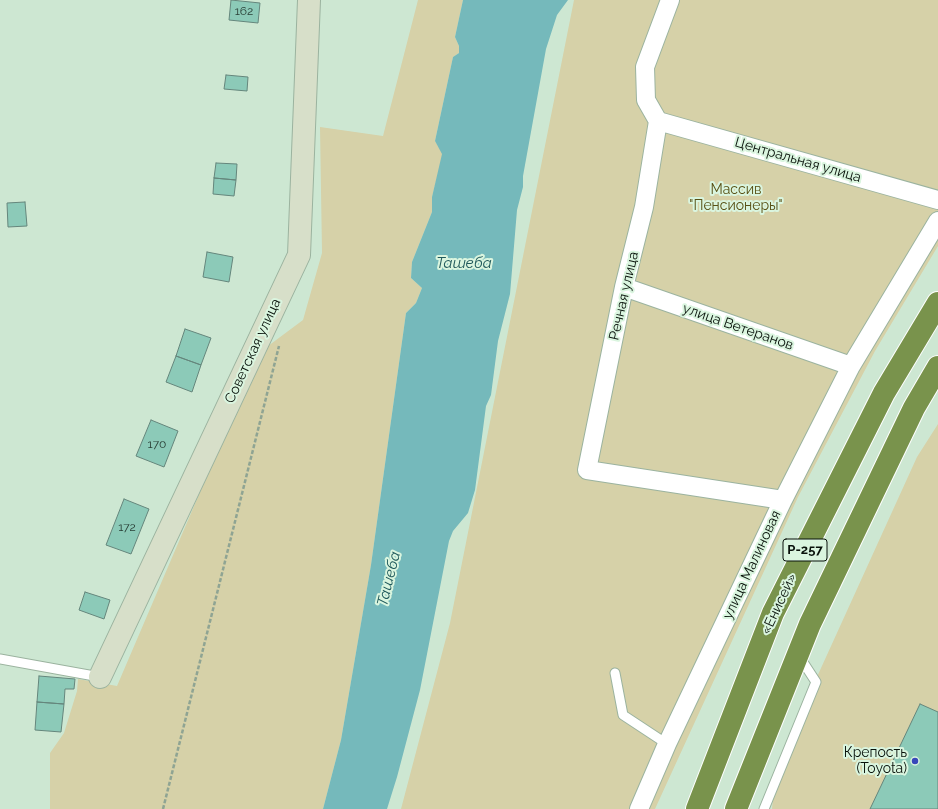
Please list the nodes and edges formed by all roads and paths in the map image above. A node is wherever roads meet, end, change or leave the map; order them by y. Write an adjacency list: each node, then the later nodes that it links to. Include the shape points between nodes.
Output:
1 (310, 0): 16 (street, Советская улица, via 298,255)
2 (670, 0): 3 (street, via 645,67 646,100)
3 (658, 121): 4 (street, Центральная улица); 6 (street, Речная улица, via 644,207)
4 (938, 200)
5 (938, 221): 9 (street)
6 (624, 287): 9 (street, улица Ветеранов); 11 (street, Речная улица)
7 (938, 303): 20 (highway, «Енисей» / Р-257, via 884,393 773,613)
8 (279, 345): 18 (path)
9 (851, 366): 12 (street)
10 (938, 367): 13 (highway, Р-257, via 914,408)
11 (587, 470): 12 (street, улица Малиновая)
12 (783, 500): 17 (street, улица Малиновая)
13 (798, 654): 21 (highway, Р-257); 22 (lane, via 816,682)
14 (0, 659): 16 (lane)
15 (615, 673): 17 (lane, via 623,715)
16 (100, 677)
17 (667, 744): 19 (street, улица Малиновая)
18 (164, 809)
19 (639, 809)
20 (697, 809)
21 (736, 809)
22 (764, 809)

